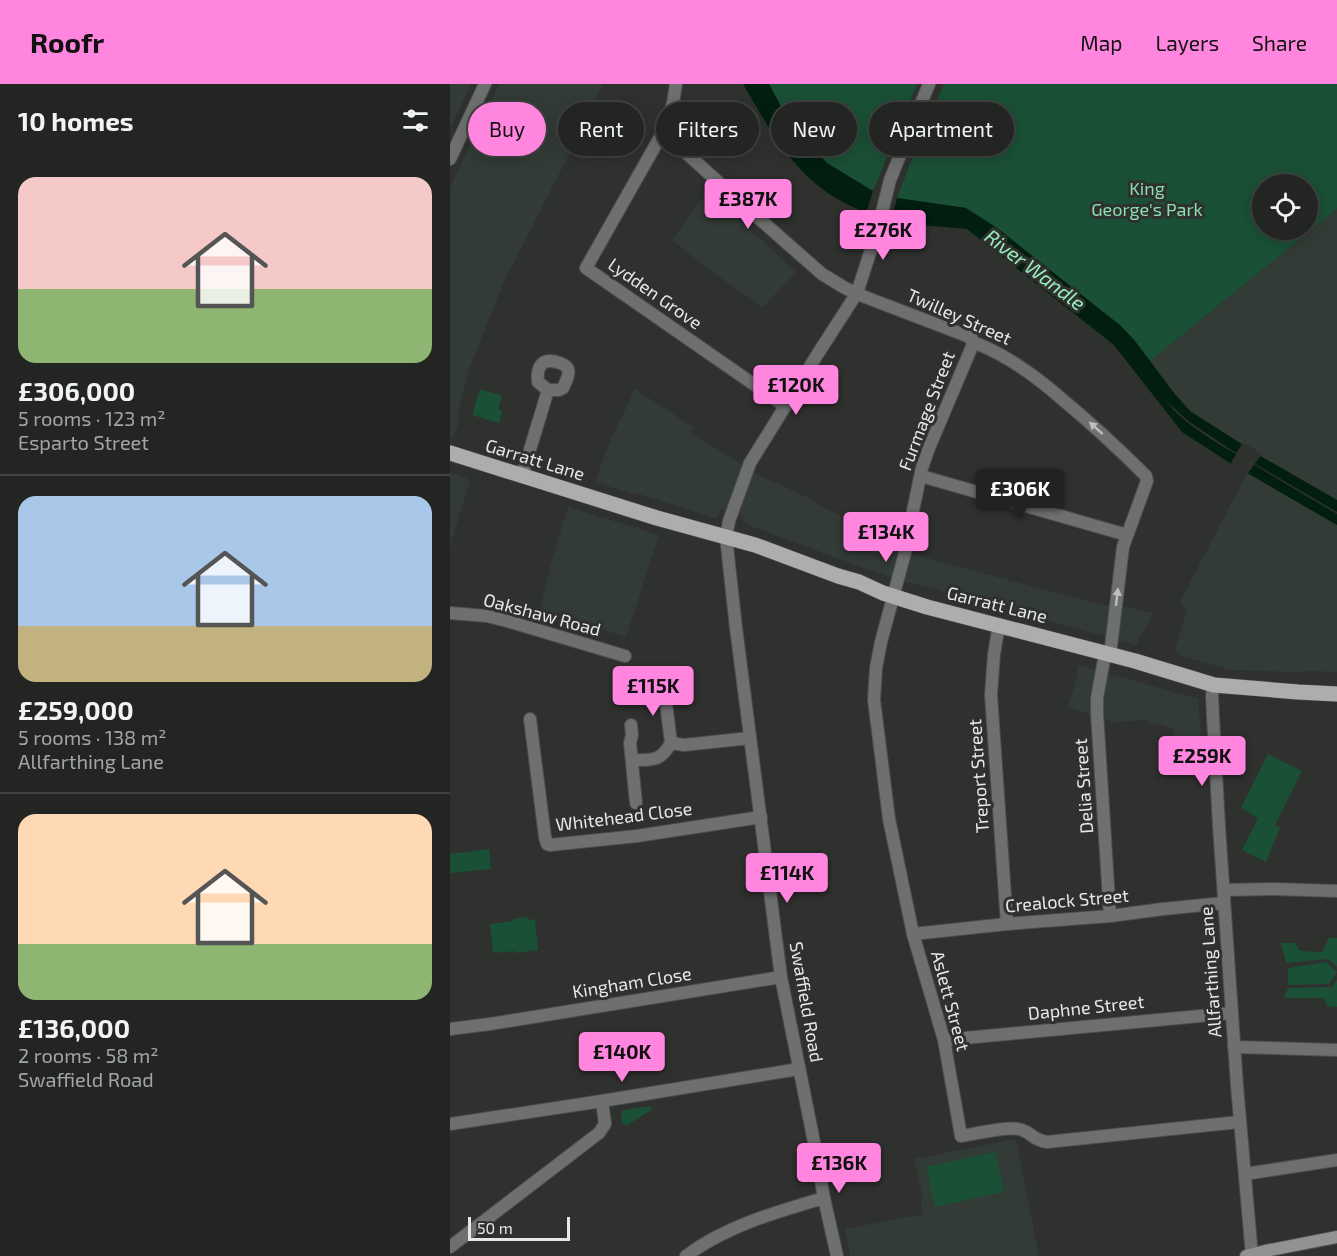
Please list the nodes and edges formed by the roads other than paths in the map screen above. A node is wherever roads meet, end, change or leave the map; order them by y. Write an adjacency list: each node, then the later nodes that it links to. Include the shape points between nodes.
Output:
1 (485, 84): 7 (street)
2 (676, 84): 4 (street, Lydden Grove)
3 (930, 84): 8 (street, via 887,190)
4 (673, 102)
5 (656, 144): 11 (street, Lydden Grove, via 586,268)
6 (689, 156): 8 (street, Twilley Street, via 804,260)
7 (450, 159)
8 (857, 293): 9 (street, Twilley Street, via 967,336); 11 (street)
9 (973, 344): 14 (street, Furmage Street); 15 (street, Twilley Street, one-way to 9, via 1146,476 1099,430 1029,372 999,353)
10 (548, 390): 13 (street)
11 (785, 406): 16 (street, via 747,468)
12 (450, 453): 13 (main road, Garratt Lane)
13 (522, 476): 16 (main road, Garratt Lane)
14 (921, 476): 15 (street); 17 (street, Furmage Street)
15 (1127, 535): 20 (street, Twilley Street, one-way to 15)
16 (726, 537): 17 (main road, Garratt Lane); 27 (street, Swaffield Road)
17 (893, 596): 19 (main road, Garratt Lane); 36 (street, Aslett Street, via 876,668 874,700 890,819)
18 (450, 613): 21 (street, Oakshaw Road, via 487,616)
19 (999, 625): 20 (main road, Garratt Lane); 35 (street, Treport Street, via 991,695)
20 (1107, 654): 22 (main road, Garratt Lane); 34 (street, Delia Street, via 1097,713)
21 (625, 656)
22 (1214, 685): 24 (main road, Garratt Lane); 33 (street, Allfarthing Lane)
23 (664, 687): 28 (street)
24 (1337, 694)
25 (530, 719): 31 (street, Whitehead Close, via 547,844 637,836)
26 (631, 725): 29 (street)
27 (750, 738): 28 (street, via 684,746); 31 (street, Swaffield Road)
28 (671, 743): 29 (street, via 660,758)
29 (632, 760): 30 (street)
30 (636, 803)
31 (761, 817): 37 (street, Swaffield Road)
32 (1337, 891): 33 (street, Crealock Street, via 1274,889)
33 (1224, 897): 34 (street, Crealock Street); 38 (street, Allfarthing Lane)
34 (1110, 916): 35 (street, Crealock Street)
35 (1007, 924): 36 (street, Crealock Street)
36 (913, 934): 40 (street, Aslett Street)
37 (781, 977): 39 (street, Kingham Close); 43 (street, Swaffield Road)
38 (1232, 1013): 40 (street, Daphne Street); 41 (street, Allfarthing Lane)
39 (450, 1029)
40 (944, 1040): 45 (street, Aslett Street, via 961,1136 1014,1128 1047,1142)
41 (1234, 1047): 42 (street); 45 (street, Allfarthing Lane)
42 (1337, 1050)
43 (799, 1069): 44 (street); 49 (street, Swaffield Road)
44 (602, 1101): 46 (street); 51 (street, via 605,1124 599,1133)
45 (1239, 1122): 48 (street, Allfarthing Lane)
46 (450, 1124)
47 (1337, 1160): 48 (street)
48 (1245, 1174): 52 (street, Allfarthing Lane)
49 (824, 1198): 53 (street, via 768,1214); 54 (street, Swaffield Road)
50 (1337, 1237): 52 (street)
51 (450, 1247)
52 (1250, 1255)
53 (686, 1256)
54 (837, 1256)

